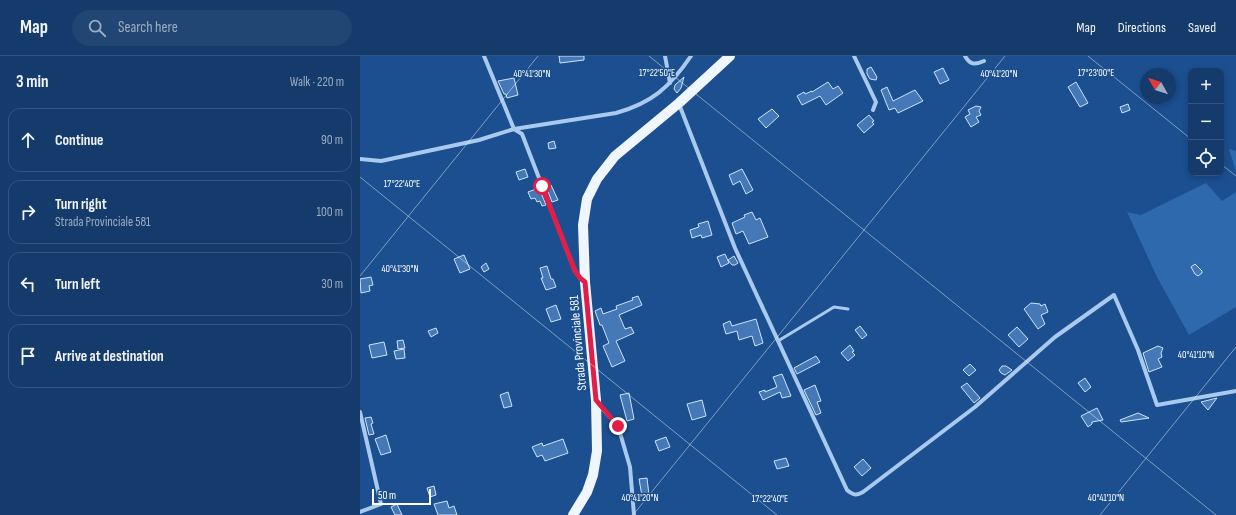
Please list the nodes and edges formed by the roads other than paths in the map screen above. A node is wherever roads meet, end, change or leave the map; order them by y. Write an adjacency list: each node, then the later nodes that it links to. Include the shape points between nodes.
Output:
1 (484, 56): 11 (street)
2 (666, 56): 8 (street)
3 (691, 56): 8 (street)
4 (730, 56): 9 (main road, Strada Provinciale 581)
5 (854, 56): 10 (street, via 876,102)
6 (965, 56): 7 (street, via 972,64)
7 (984, 61)
8 (670, 83): 11 (street, via 653,98 632,109)
9 (679, 103): 13 (main road, Strada Provinciale 581, via 615,156 597,179 587,199 583,225); 15 (street, via 735,248)
10 (873, 110)
11 (514, 129): 12 (street, via 479,140 382,161); 13 (street, via 522,134 575,271)
12 (360, 159)
13 (585, 282): 17 (main road, Strada Provinciale 581)
14 (848, 309): 15 (lane, via 834,307)
15 (778, 341): 16 (street, via 846,490 857,495 975,407 1055,337 1114,295 1138,350 1157,405)
16 (1236, 391)
17 (596, 400): 20 (main road, Strada Provinciale 581, via 597,451 594,475); 21 (street, via 618,426 630,467)
18 (360, 412): 19 (street, via 381,504)
19 (360, 512)
20 (573, 515)
21 (634, 515)

